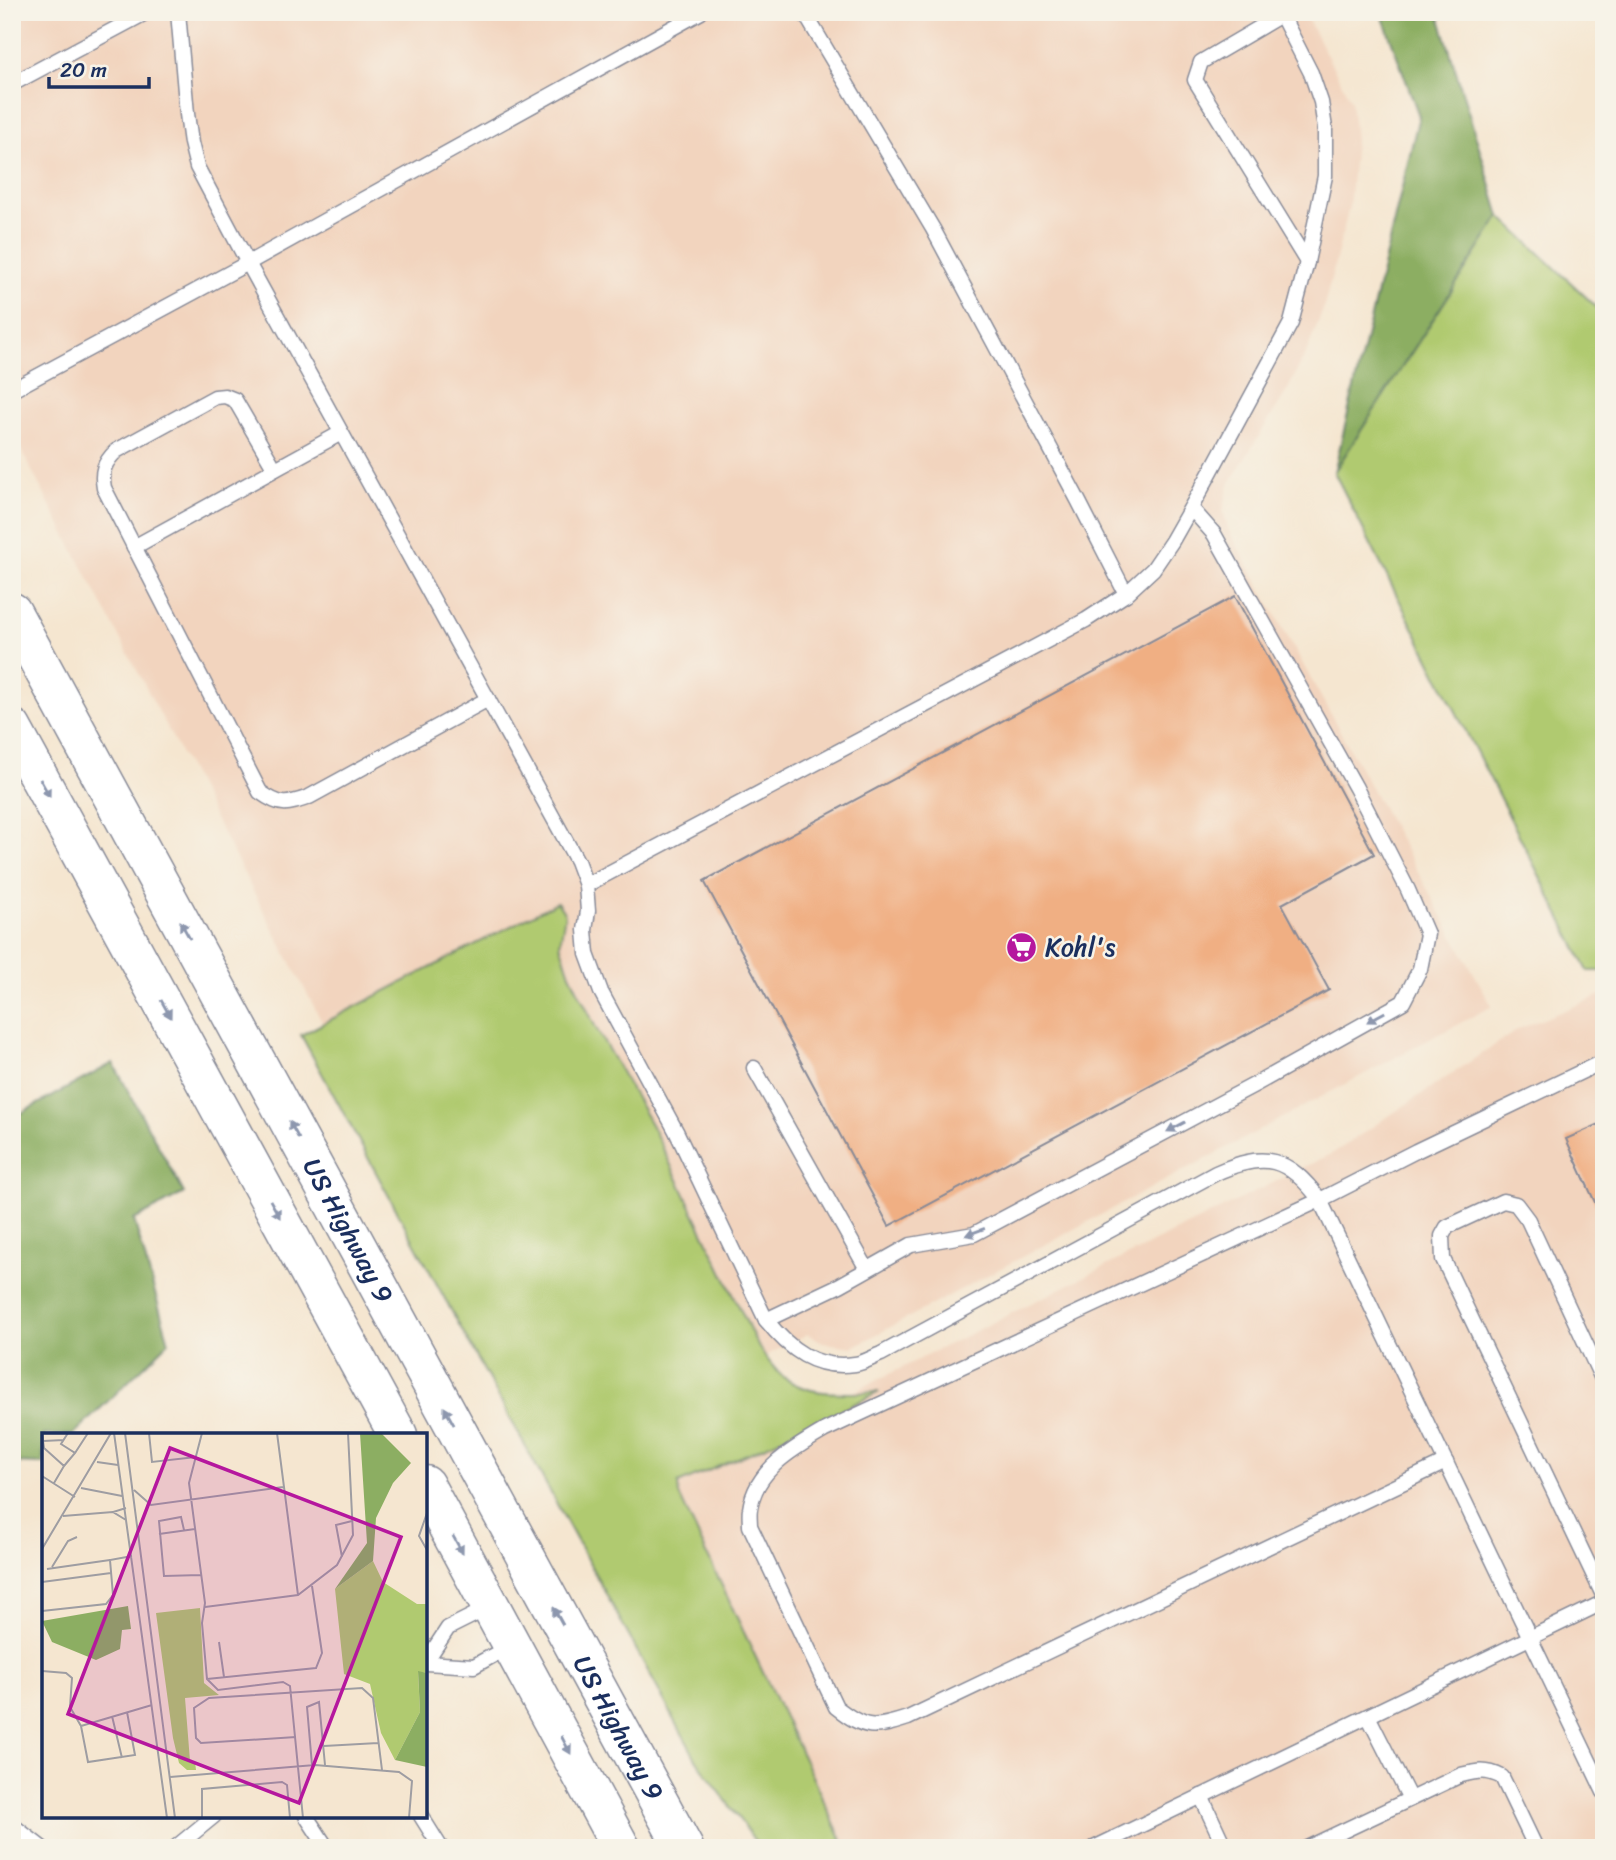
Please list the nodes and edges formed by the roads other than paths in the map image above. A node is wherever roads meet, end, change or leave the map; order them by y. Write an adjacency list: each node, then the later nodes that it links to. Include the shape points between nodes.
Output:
1 (147, 12): 6 (lane)
2 (178, 12): 8 (lane, via 197,167)
3 (701, 12): 8 (lane)
4 (804, 12): 14 (lane, via 933,229)
5 (1281, 13): 7 (lane, via 1311,73 1325,128 1325,176); 7 (lane, via 1201,62 1195,80)
6 (12, 84)
7 (1307, 262): 12 (lane, via 1292,323)
8 (248, 263): 9 (lane); 10 (lane)
9 (14, 391)
10 (341, 433): 11 (lane); 16 (lane)
11 (275, 469): 13 (lane); 13 (lane, via 235,400 225,396 215,397 116,451 101,473)
12 (1191, 508): 14 (lane, via 1153,569); 22 (lane, one-way to 22, via 1214,534 1408,890 1427,934 1420,969 1403,1002 1256,1084 974,1234 911,1245)
13 (134, 547): 16 (lane, via 260,793 274,802 309,797)
14 (1126, 594): 18 (lane, via 1074,626)
15 (12, 612): 48 (highway, US Highway 9, one-way to 15)
16 (488, 699): 18 (lane)
17 (16, 744): 25 (highway, US Highway 9, one-way to 25)
18 (586, 885): 23 (lane, via 587,954 601,992 676,1130)
19 (1604, 1060): 21 (lane)
20 (754, 1068): 22 (lane)
21 (1320, 1200): 23 (lane, via 1288,1167 1273,1161 1239,1163 858,1364 813,1360 794,1350); 26 (lane); 26 (lane, via 825,1430 774,1464 758,1486 750,1508 750,1526 836,1707 868,1726 882,1727 908,1718)
22 (867, 1269): 23 (lane)
23 (766, 1320)
24 (1604, 1382): 28 (lane, via 1528,1220 1516,1204 1503,1201 1447,1227 1442,1236 1443,1259)
25 (397, 1433)
26 (1446, 1462): 31 (lane)
27 (427, 1489): 30 (highway, US Highway 9, one-way to 30)
28 (1604, 1597)
29 (1604, 1602): 31 (lane)
30 (491, 1606): 32 (highway, US Highway 9); 33 (lane, via 448,1629)
31 (1530, 1638): 35 (lane); 36 (lane)
32 (512, 1645): 34 (lane, via 474,1666); 47 (highway, US Highway 9, one-way to 47)
33 (427, 1661)
34 (427, 1663)
35 (1368, 1716): 37 (lane); 38 (lane)
36 (1604, 1792)
37 (1200, 1796): 49 (lane); 50 (lane)
38 (1410, 1799): 51 (lane); 52 (lane, via 1461,1775 1491,1772 1502,1777)
39 (212, 1818): 44 (lane)
40 (307, 1818): 45 (lane)
41 (422, 1818): 46 (lane)
42 (12, 1825): 43 (lane)
43 (41, 1848)
44 (175, 1848)
45 (327, 1848)
46 (441, 1848)
47 (621, 1848)
48 (684, 1848)
49 (1094, 1848)
50 (1226, 1848)
51 (1307, 1848)
52 (1536, 1848)

